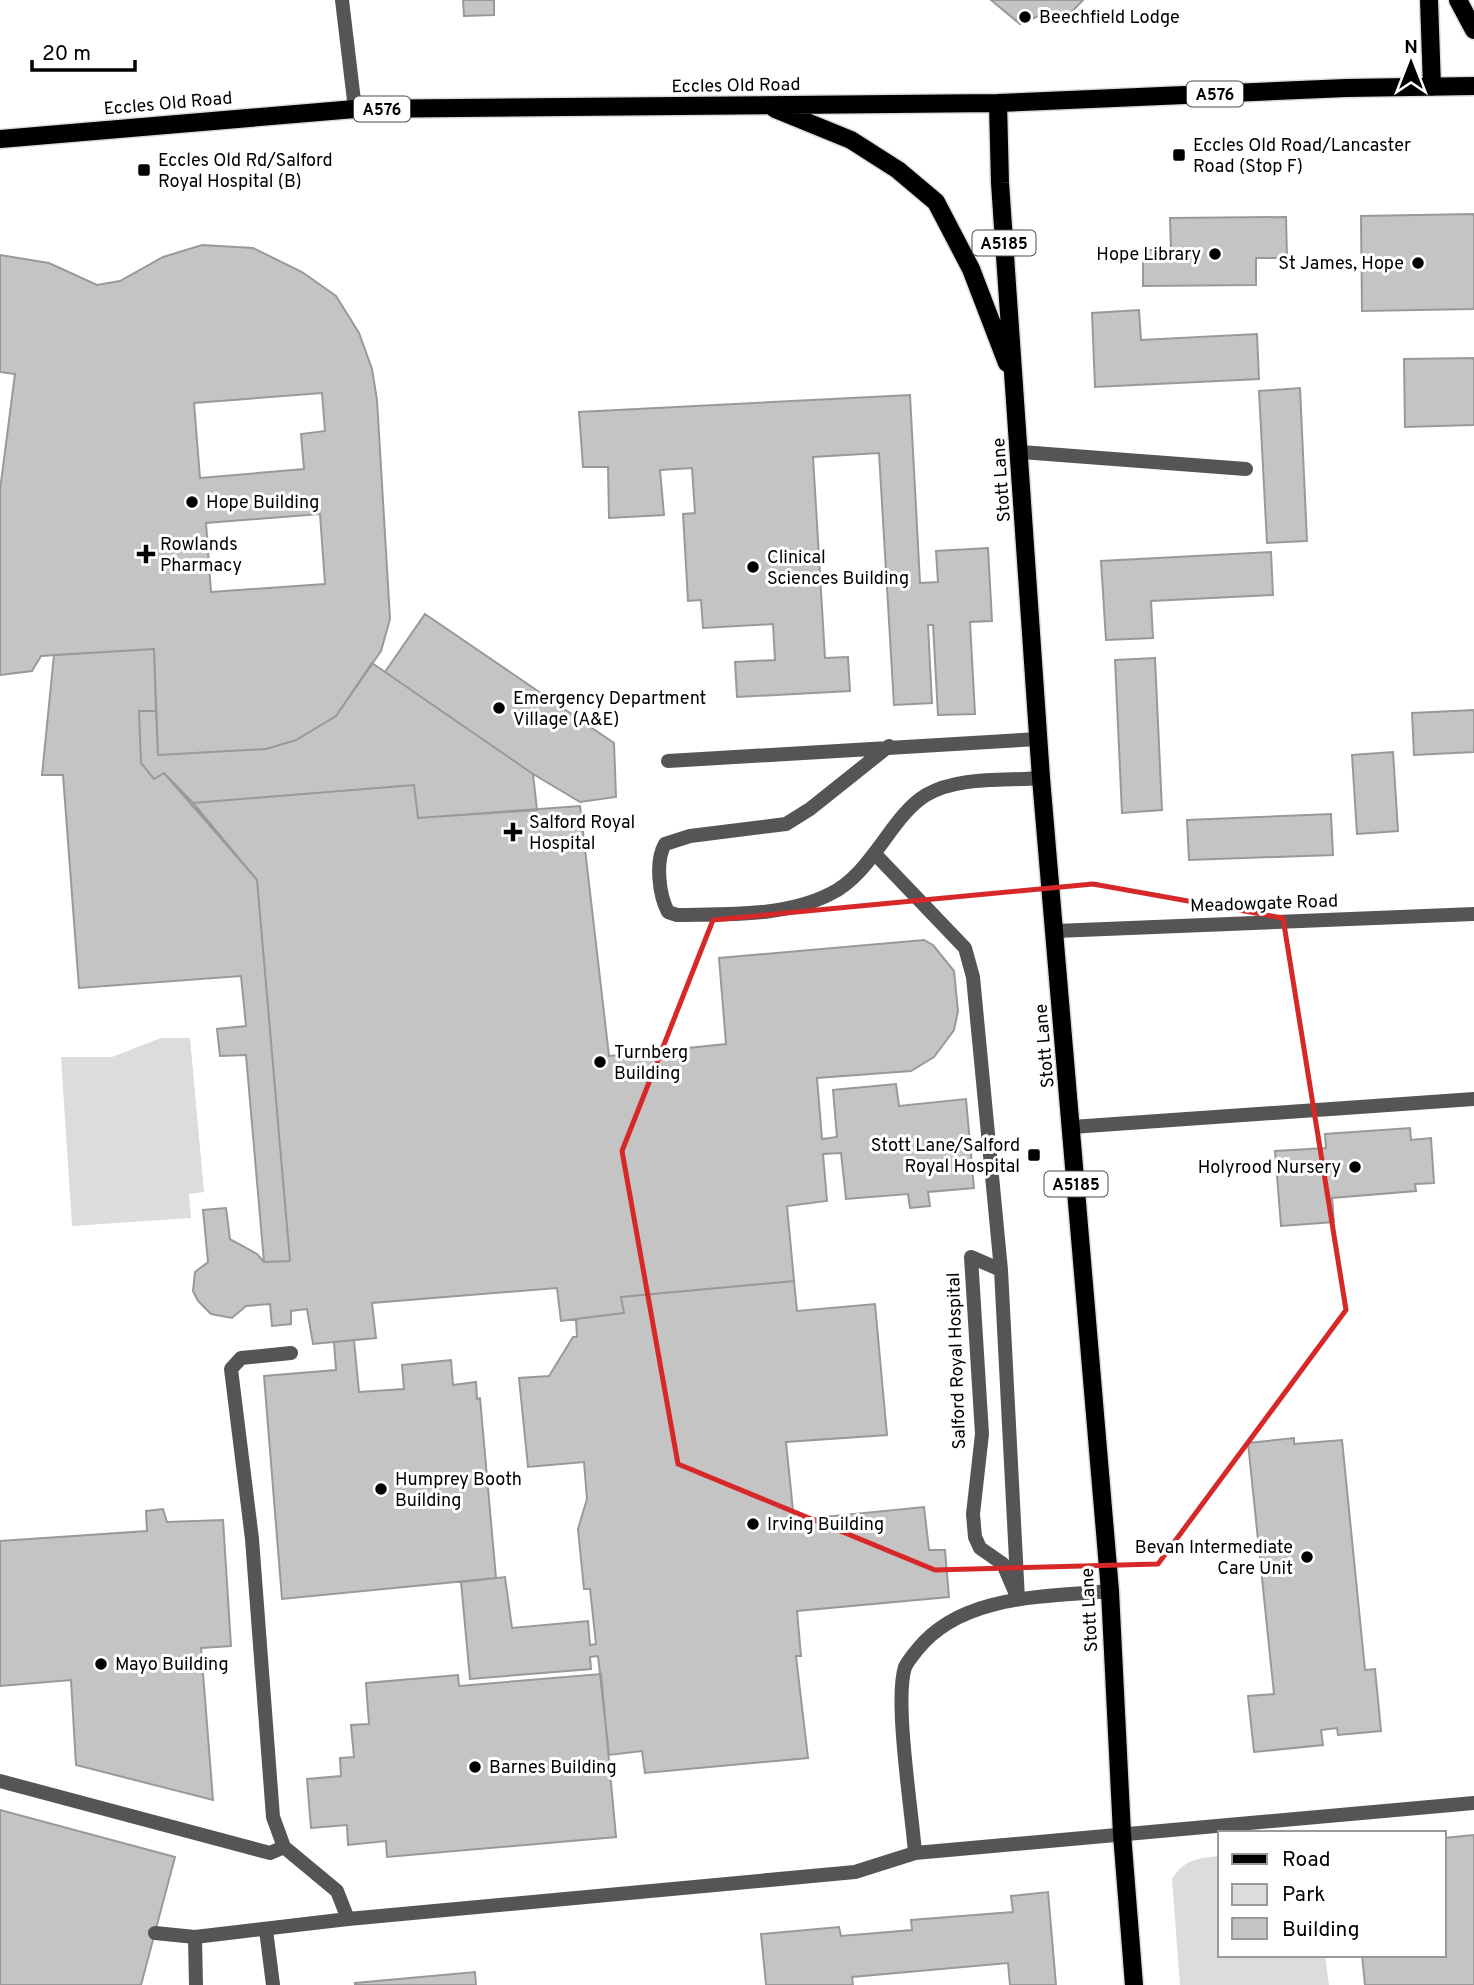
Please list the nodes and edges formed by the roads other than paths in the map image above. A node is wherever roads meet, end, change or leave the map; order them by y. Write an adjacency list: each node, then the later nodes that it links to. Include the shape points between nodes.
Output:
1 (342, 0): 9 (street)
2 (1429, 0): 5 (main road)
3 (1458, 0): 4 (main road)
4 (1474, 30)
5 (1433, 86): 6 (main road, Eccles Old Road / A576); 7 (main road, Eccles Old Road / A576)
6 (1474, 86)
7 (998, 103): 8 (main road, Eccles Old Road / A576); 11 (main road, Stott Lane / A5185)
8 (766, 105): 9 (main road, Eccles Old Road / A576); 11 (main road, via 851,140 936,202 971,269)
9 (355, 109): 10 (main road, Eccles Old Road / A576)
10 (0, 139)
11 (1015, 383): 12 (main road, Stott Lane / A5185)
12 (1021, 453): 13 (street); 14 (main road, Stott Lane / A5185)
13 (1246, 469)
14 (1038, 739): 15 (street); 17 (main road, Stott Lane / A5185)
15 (889, 746): 16 (street); 18 (street, via 786,824 690,836 665,844 660,852 662,900 668,912 677,915 781,909 831,894)
16 (668, 761)
17 (1041, 778): 18 (street, via 953,784 925,795); 20 (main road, Stott Lane / A5185)
18 (876, 855): 23 (street, via 964,948 973,977)
19 (1474, 915): 20 (street, Meadowgate Road)
20 (1056, 931): 22 (main road, Stott Lane / A5185)
21 (1474, 1099): 22 (street)
22 (1072, 1127): 25 (main road, Stott Lane / A5185)
23 (1001, 1270): 26 (street); 26 (street, Salford Royal Hospital, via 971,1257 982,1434 973,1514 980,1548 1003,1564)
24 (291, 1353): 30 (street, via 241,1358 232,1369 252,1539 273,1817)
25 (1110, 1591): 26 (street); 29 (main road, Stott Lane / A5185)
26 (1018, 1599): 31 (street, via 953,1618 937,1628 906,1664 903,1707)
27 (0, 1781): 30 (street, via 270,1853)
28 (1474, 1803): 29 (street)
29 (1122, 1834): 31 (street); 38 (main road, Stott Lane / A5185)
30 (284, 1846): 32 (street, via 337,1891)
31 (915, 1853): 32 (street, via 855,1872)
32 (348, 1919): 33 (street)
33 (266, 1930): 35 (street); 37 (street)
34 (155, 1933): 35 (street)
35 (195, 1937): 36 (street)
36 (196, 1985)
37 (273, 1985)
38 (1134, 1985)

